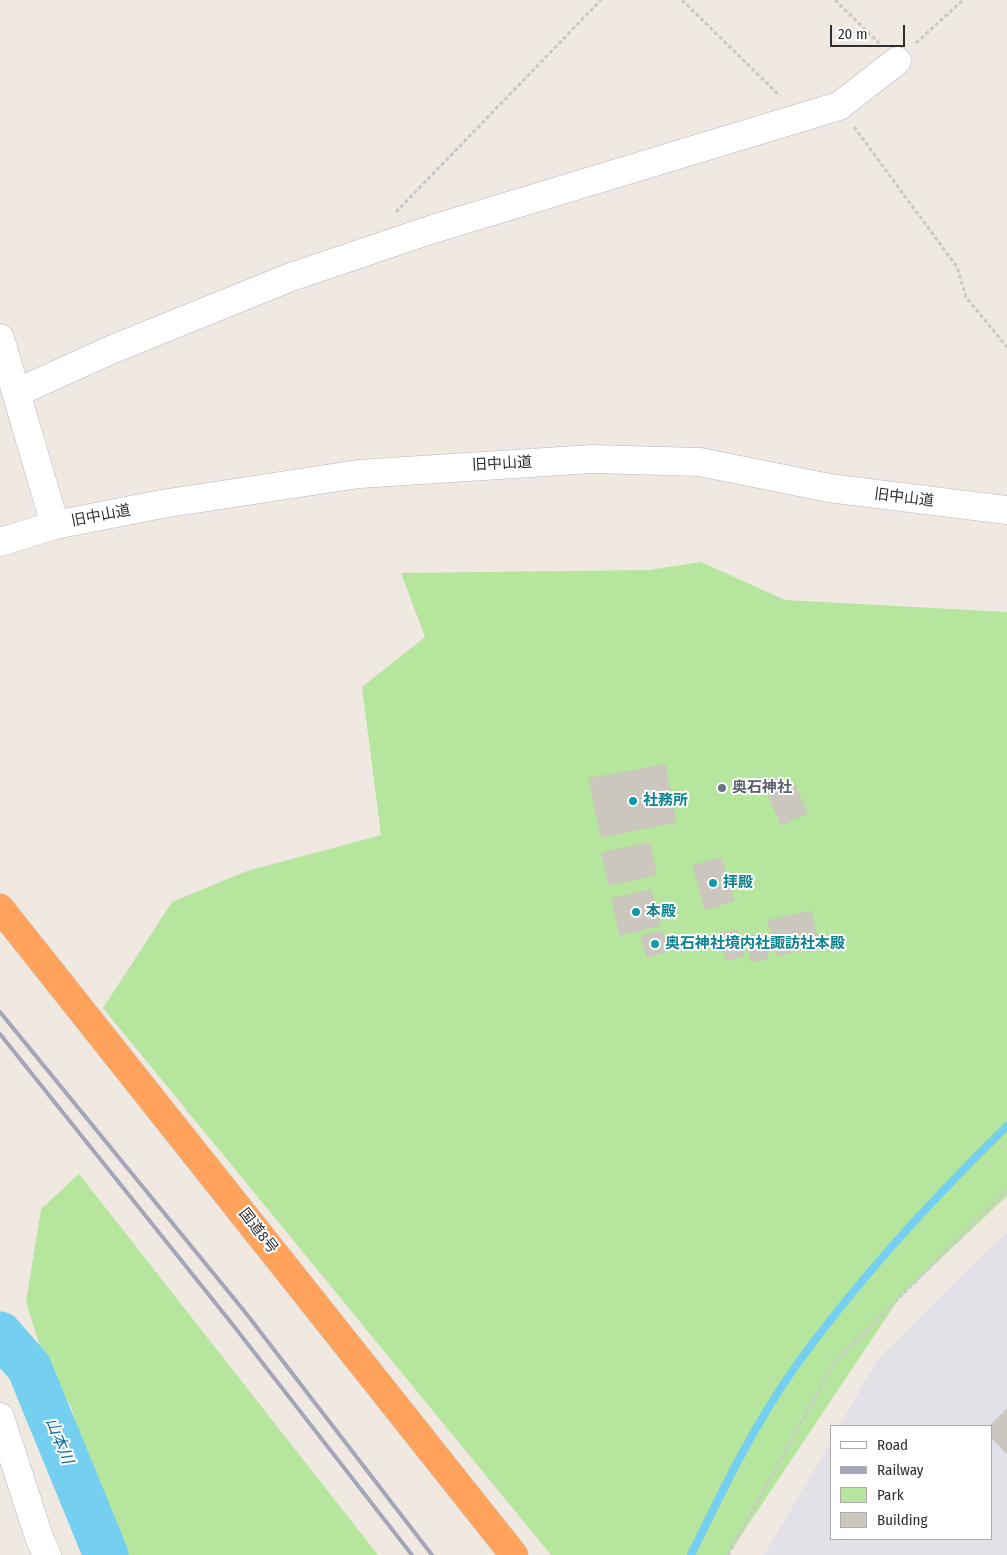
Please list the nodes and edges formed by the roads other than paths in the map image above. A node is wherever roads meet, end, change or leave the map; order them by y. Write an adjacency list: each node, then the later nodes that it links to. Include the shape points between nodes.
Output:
1 (897, 61): 3 (street, via 839,106 432,229 291,277 113,348)
2 (0, 338): 3 (street)
3 (18, 392): 5 (street)
4 (1007, 510): 5 (street, 旧中山道, via 830,488 700,462 592,459 359,474 162,504)
5 (55, 525): 6 (street, 旧中山道)
6 (0, 542)
7 (0, 908): 10 (highway, 国道8号)
8 (0, 1417): 9 (street)
9 (47, 1555)
10 (514, 1555)

